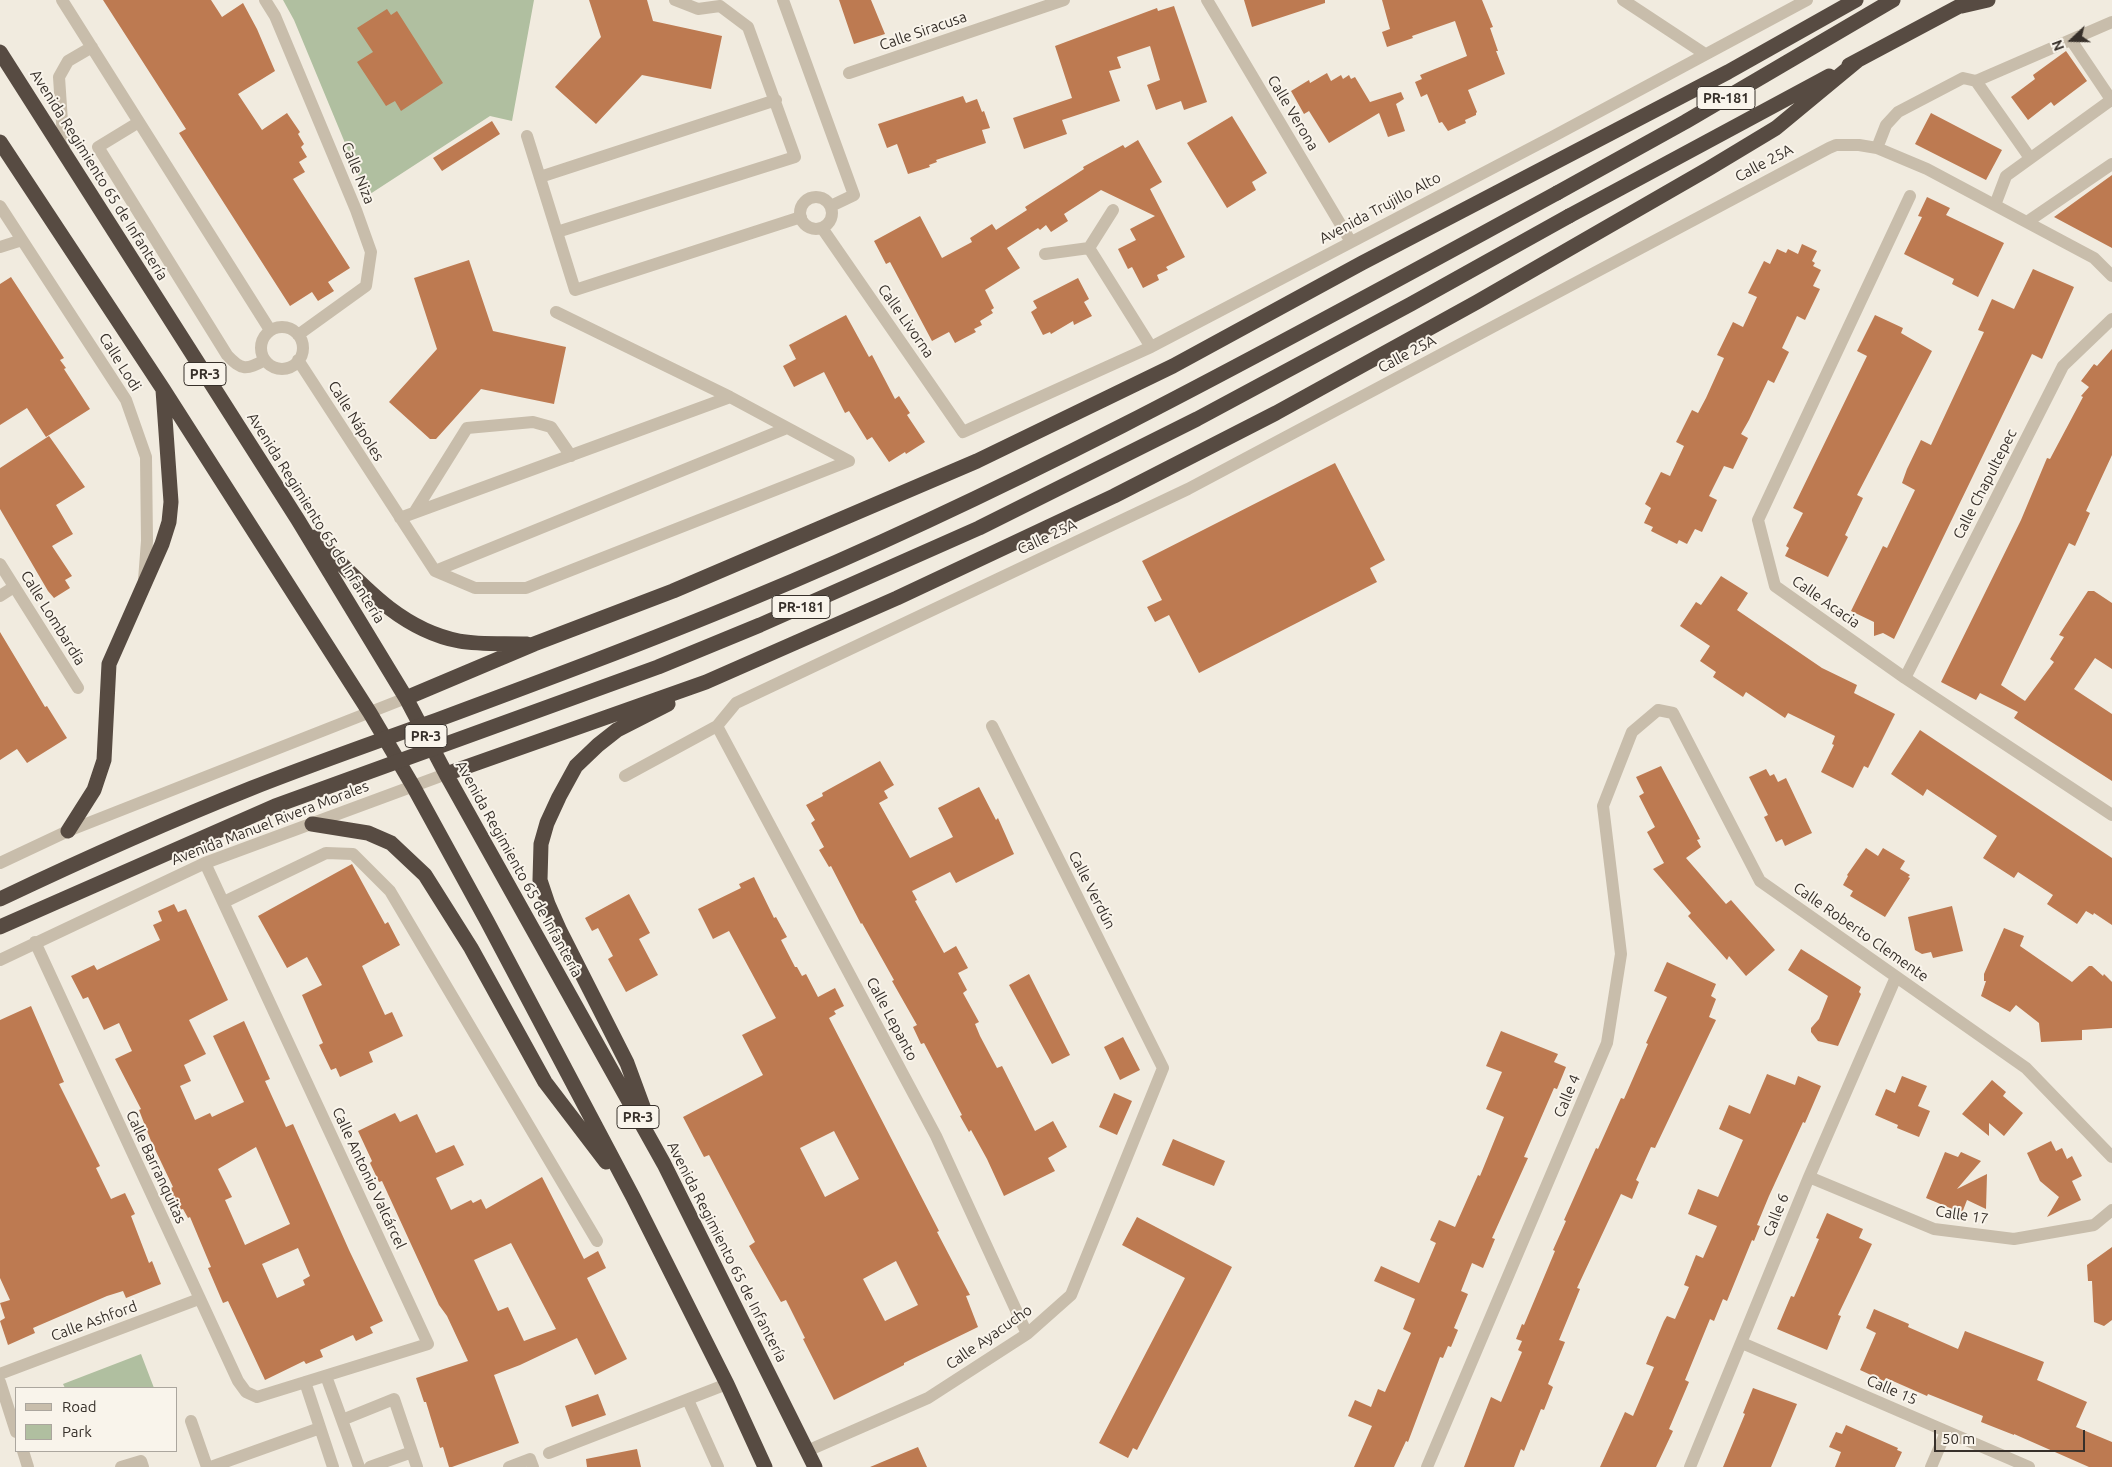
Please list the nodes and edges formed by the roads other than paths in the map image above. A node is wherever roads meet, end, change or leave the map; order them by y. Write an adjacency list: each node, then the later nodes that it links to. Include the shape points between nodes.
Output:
1 (62, 0): 16 (street)
2 (265, 0): 50 (street, Calle Niza, via 275,16 356,210 370,252 366,286)
3 (675, 0): 12 (street, via 698,9)
4 (783, 0): 35 (street, via 854,194)
5 (1064, 0): 20 (street, Calle Siracusa)
6 (1207, 0): 42 (street, Calle Verona)
7 (1623, 0): 18 (street)
8 (1807, 0): 18 (street, Avenida Trujillo Alto)
9 (1856, 0): 67 (highway, via 1728,72 1128,387 968,465 673,592)
10 (1893, 0): 84 (highway, PR-181, bridge, via 1557,193 1158,408 1011,482 741,603 532,685 254,787)
11 (1988, 0): 13 (highway)
12 (719, 3): 22 (street, via 748,27)
13 (1964, 4): 19 (highway, PR-181)
14 (2112, 22): 15 (street)
15 (2071, 40): 21 (street); 23 (street)
16 (92, 47): 24 (street); 28 (street, via 68,61 59,77)
17 (0, 52): 28 (highway, Avenida Regimiento 65 de Infantería / PR-3)
18 (1705, 54): 42 (street, Avenida Trujillo Alto)
19 (1857, 61): 69 (highway, via 1776,128 1486,297 1276,413 1114,496); 86 (highway, PR-181, bridge, via 1197,419 979,528 760,626 658,667 275,806)
20 (849, 73)
21 (1976, 81): 27 (street, via 1963,78 1898,112 1886,125); 29 (street)
22 (776, 100): 31 (street); 40 (street, via 795,157)
23 (2112, 101): 29 (street)
24 (140, 122): 49 (street); 52 (street, via 98,147 227,355 238,366 250,368)
25 (527, 136): 31 (street)
26 (0, 142): 54 (highway, PR-3)
27 (1877, 148): 33 (street, Calle 25A, via 1927,169); 74 (street, Calle 25A, via 1836,145 1819,152 1188,489 736,703)
28 (64, 152): 61 (highway, Avenida Regimiento 65 de Infantería / PR-3)
29 (2030, 158): 33 (street, via 2006,176)
30 (2112, 164): 38 (street)
31 (540, 177): 40 (street)
32 (1910, 196): 68 (street, Calle Acacia, via 1758,520 1775,586)
33 (1995, 205): 38 (street, Calle 25A)
34 (0, 206): 41 (street, Calle Lodi)
35 (831, 206): 37 (street, via 823,198 808,199 801,207); 39 (street, via 832,216)
36 (1113, 210): 44 (street)
37 (801, 217): 39 (street, via 812,228); 40 (street, via 575,290)
38 (2027, 222): 46 (street, Calle 25A, via 2094,258)
39 (822, 228): 57 (street, Calle Livorna)
40 (557, 232)
41 (22, 240): 43 (street); 65 (street, Calle Lodi, via 126,400 146,457 147,541)
42 (1351, 242): 51 (street, Avenida Trujillo Alto)
43 (0, 246)
44 (1089, 248): 45 (street); 51 (street)
45 (1045, 254)
46 (2112, 276)
47 (556, 312): 55 (street)
48 (2112, 319): 68 (street, Calle Chapultepec, via 2063,366)
49 (270, 330): 50 (street, via 284,327); 52 (street, via 262,341)
50 (298, 335): 53 (street, via 302,352)
51 (1151, 347): 57 (street, Avenida Trujillo Alto)
52 (265, 360): 53 (street, via 270,365 283,368)
53 (298, 360): 60 (street, Calle Nápoles)
54 (163, 389): 65 (highway, via 171,502 169,522); 72 (highway, PR-3)
55 (730, 398): 56 (street); 58 (street)
56 (787, 428): 63 (street); 63 (street, via 849,461 526,588 475,588)
57 (963, 432)
58 (571, 456): 59 (street); 59 (street, via 551,427 533,422 467,428)
59 (414, 513): 60 (street)
60 (400, 518): 63 (street, Calle Nápoles)
61 (298, 520): 67 (highway, via 377,599 432,634 459,641); 71 (highway, Avenida Regimiento 65 de Infantería / PR-3)
62 (0, 564): 64 (street, Calle Lombardía)
63 (435, 571)
64 (14, 587): 66 (street); 70 (street, Calle Lombardía)
65 (143, 588): 81 (highway, via 109,664 104,760 94,790)
66 (0, 596)
67 (534, 644): 71 (highway)
68 (1905, 678): 79 (street, Calle Acacia)
69 (706, 682): 76 (highway); 92 (highway, via 617,730 576,766 547,823 541,844 540,880 548,904 627,1063)
70 (78, 688)
71 (406, 698): 72 (street); 76 (highway, Avenida Regimiento 65 de Infantería / PR-3)
72 (370, 713): 78 (highway, PR-3); 81 (street)
73 (1642, 723): 89 (street, Calle Roberto Clemente, via 1658,710 1673,713 1760,882); 130 (street, Calle 4, via 1632,732 1603,806 1621,954 1607,1043)
74 (717, 726): 77 (street); 98 (street, Calle Lepanto, via 936,1136)
75 (992, 726): 90 (street, Calle Verdún)
76 (446, 774): 78 (street, Avenida Manuel Rivera Morales); 92 (highway, Avenida Regimiento 65 de Infantería / PR-3)
77 (625, 776)
78 (413, 786): 80 (street, Avenida Manuel Rivera Morales); 94 (highway, PR-3)
79 (2112, 815)
80 (312, 824): 83 (street, Avenida Manuel Rivera Morales); 94 (highway, via 368,833 391,843 425,875 471,948 545,1082)
81 (68, 831): 82 (street)
82 (0, 863)
83 (205, 863): 85 (street, Calle Antonio Valcárcel); 87 (street, Avenida Manuel Rivera Morales)
84 (0, 900)
85 (224, 902): 96 (street, via 326,853 353,854 390,891); 101 (street, Calle Antonio Valcárcel, via 428,1344)
86 (0, 926)
87 (35, 942): 88 (street, Avenida Manuel Rivera Morales); 97 (street, Calle Barranquitas)
88 (0, 960)
89 (1896, 977): 91 (street, Calle Roberto Clemente, via 2026,1068); 93 (street, Calle 6)
90 (1164, 1068): 98 (street, Calle Ayacucho, via 1071,1295)
91 (2112, 1157)
92 (664, 1164): 112 (highway, Avenida Regimiento 65 de Infantería / PR-3)
93 (1809, 1177): 95 (street, Calle 17, via 1934,1229 2014,1239 2094,1225); 99 (street, Calle 6)
94 (633, 1197): 104 (highway, PR-3)
95 (2112, 1210)
96 (597, 1241)
97 (199, 1299): 100 (street, Calle Ashford); 105 (street, Calle Barranquitas, via 238,1381 246,1392)
98 (1027, 1334): 112 (street, Calle Ayacucho, via 928,1398)
99 (1742, 1343): 111 (street, Calle 15); 131 (street, Calle 6)
100 (0, 1374)
101 (326, 1376): 103 (street, Calle Antonio Valcárcel); 107 (street)
102 (0, 1382): 110 (street)
103 (305, 1382): 105 (street, Calle Antonio Valcárcel); 109 (street)
104 (727, 1384): 106 (street); 128 (highway, PR-3)
105 (257, 1397)
106 (688, 1400): 115 (street); 127 (street)
107 (342, 1420): 114 (street, via 394,1399); 122 (street)
108 (191, 1421): 119 (street)
109 (320, 1428): 120 (street); 121 (street)
110 (15, 1429)
111 (1946, 1432): 132 (street); 133 (street, Calle 15)
112 (807, 1451): 129 (highway, Avenida Regimiento 65 de Infantería / PR-3)
113 (22, 1452): 116 (street)
114 (412, 1452): 123 (street); 124 (street)
115 (549, 1454)
116 (28, 1467)
117 (121, 1467): 118 (street, via 141,1461)
118 (143, 1467)
119 (207, 1467)
120 (211, 1467)
121 (333, 1467)
122 (360, 1467)
123 (370, 1467)
124 (418, 1467)
125 (508, 1467): 126 (street, via 530,1459)
126 (533, 1467)
127 (718, 1467)
128 (765, 1467)
129 (815, 1467)
130 (1427, 1467)
131 (1690, 1467)
132 (1931, 1467)
133 (2029, 1467)

